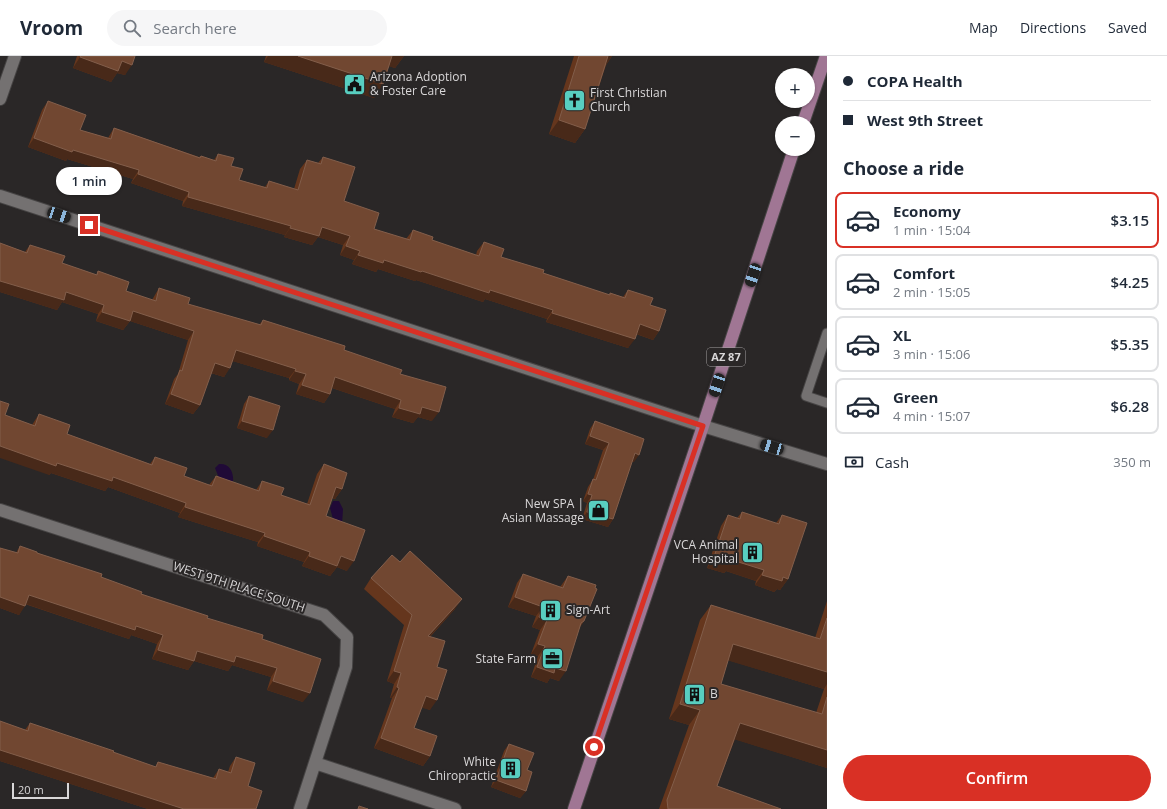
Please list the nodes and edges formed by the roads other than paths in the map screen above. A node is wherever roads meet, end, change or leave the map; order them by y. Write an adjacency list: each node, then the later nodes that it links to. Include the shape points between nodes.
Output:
1 (15, 56): 3 (street)
2 (826, 56): 4 (main road)
3 (0, 99)
4 (805, 116)
5 (792, 156): 9 (main road, AZ 87)
6 (0, 196): 9 (street)
7 (827, 333): 8 (lane, via 806,396)
8 (827, 403)
9 (703, 426): 10 (street); 15 (main road, AZ 87)
10 (827, 464)
11 (0, 510): 12 (street, WEST 9TH PLACE SOUTH, via 324,615 347,637 346,667)
12 (315, 763): 13 (street, WEST 9TH PLACE SOUTH); 14 (street)
13 (300, 809)
14 (455, 809)
15 (574, 809)

